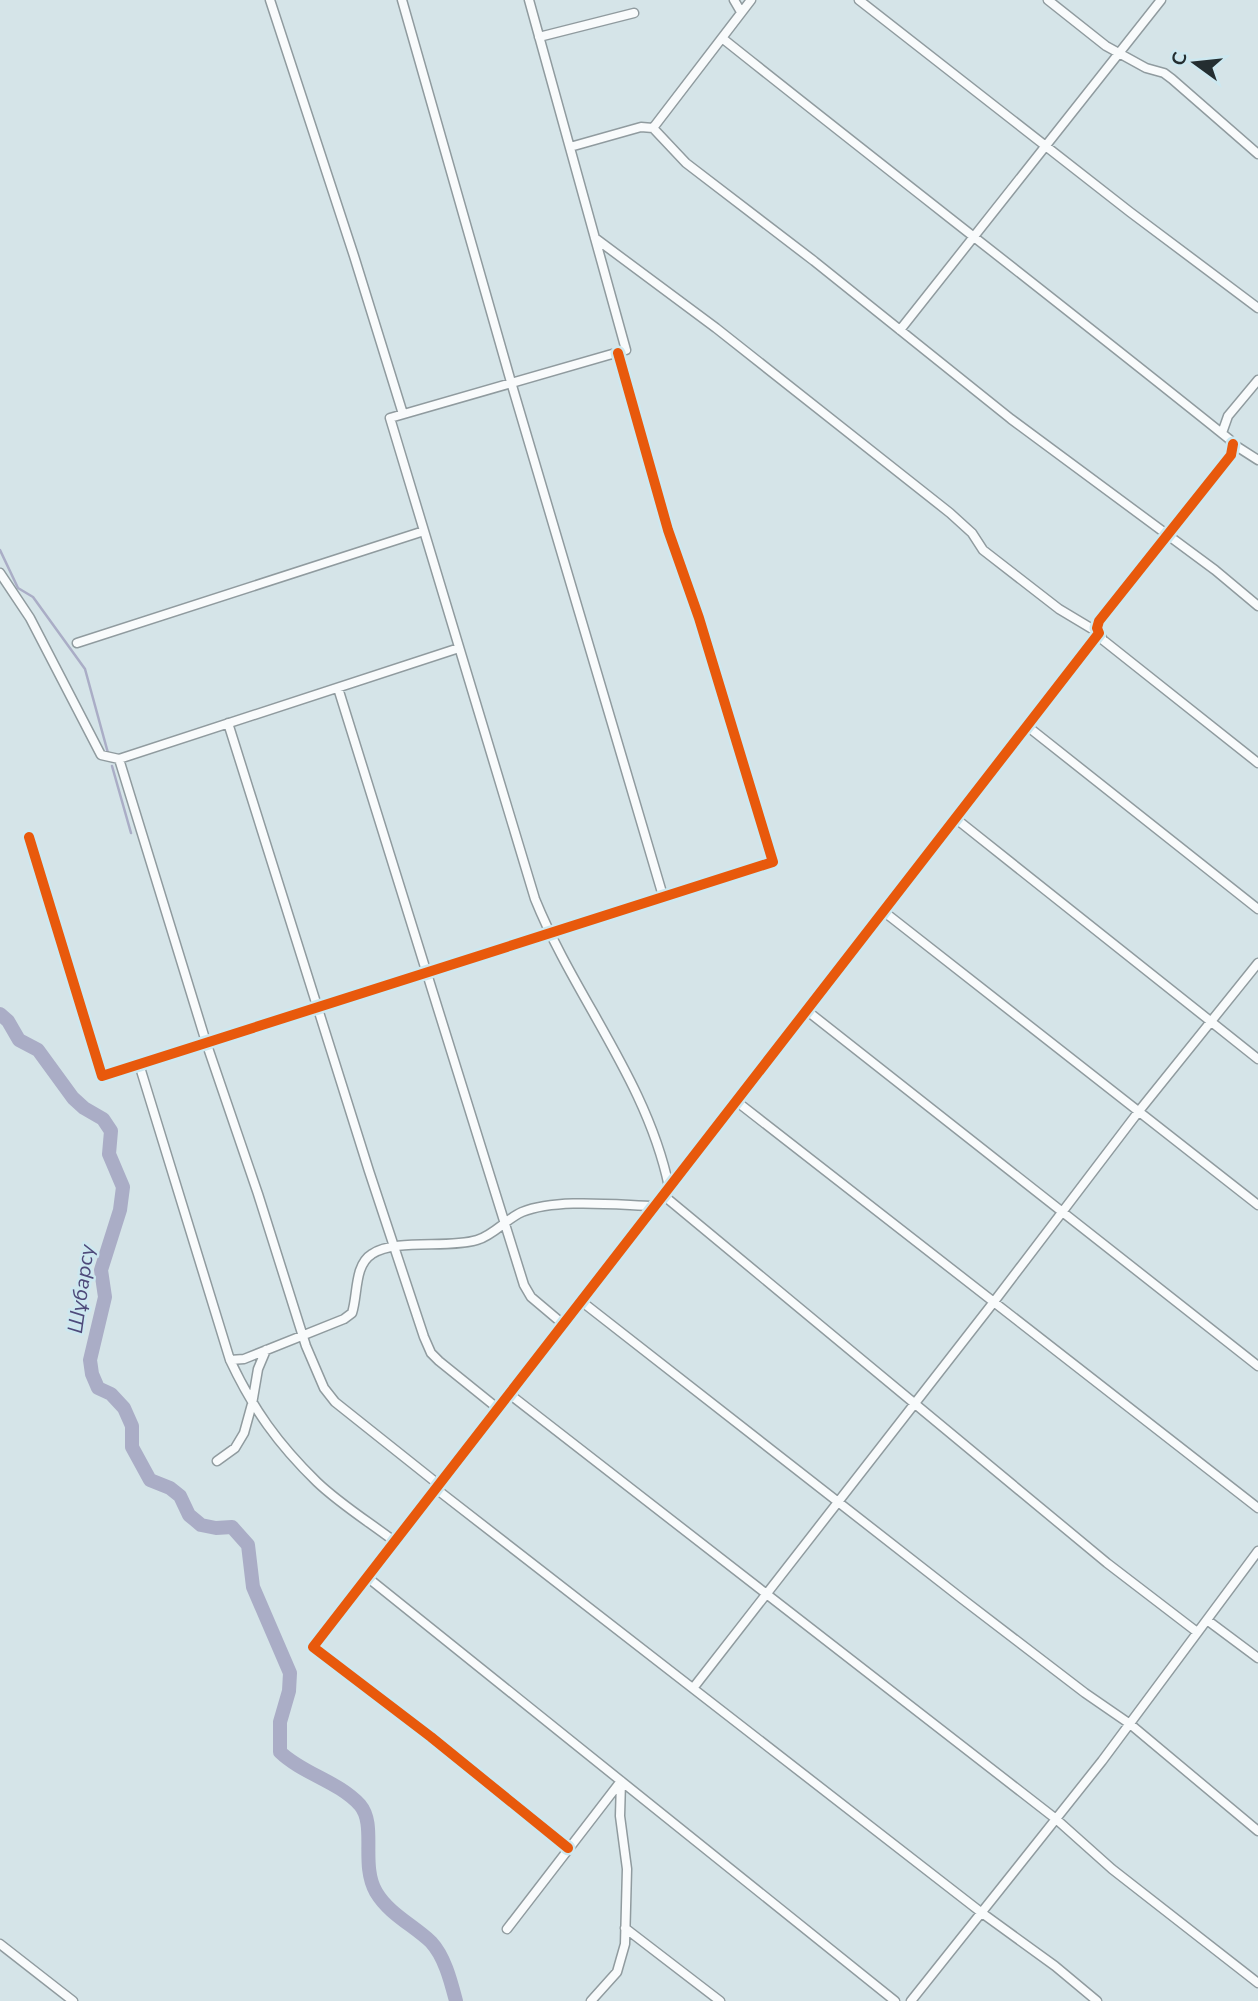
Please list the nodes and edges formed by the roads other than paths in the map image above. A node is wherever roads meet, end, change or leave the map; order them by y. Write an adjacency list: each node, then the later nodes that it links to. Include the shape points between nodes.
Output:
1 (270, 0): 25 (street)
2 (402, 0): 24 (street)
3 (529, 0): 11 (street)
4 (734, 0): 9 (street)
5 (751, 0): 9 (street)
6 (859, 0): 15 (street)
7 (1048, 0): 13 (street)
8 (1161, 0): 13 (street)
9 (741, 12): 12 (street)
10 (634, 13): 11 (street)
11 (539, 37): 16 (street)
12 (722, 38): 14 (street); 18 (street)
13 (1120, 52): 15 (street); 17 (street, via 1164,73)
14 (653, 128): 16 (street, via 641,127); 21 (street, via 686,163)
15 (1046, 145): 18 (street); 20 (street)
16 (570, 147): 19 (street)
17 (1258, 154)
18 (975, 237): 21 (street); 26 (street)
19 (595, 238): 22 (street, via 626,350); 33 (street, via 950,513 983,550)
20 (1258, 308)
21 (900, 330): 30 (street)
22 (618, 353): 24 (street); 43 (street, via 668,530 773,862)
23 (1258, 380): 26 (street, via 1228,416)
24 (511, 383): 25 (street); 43 (street)
25 (403, 414): 29 (street, via 390,418)
26 (1222, 433): 27 (street)
27 (1233, 444): 28 (street); 30 (street, via 1231,455)
28 (1258, 460)
29 (424, 531): 34 (street); 35 (street)
30 (1166, 534): 32 (street); 33 (street, via 1099,621)
31 (0, 573): 39 (street, via 30,618 101,755)
32 (1258, 606)
33 (1098, 633): 38 (street); 40 (street)
34 (77, 643)
35 (459, 648): 36 (street); 46 (street)
36 (338, 688): 37 (street); 48 (street)
37 (228, 723): 39 (street); 49 (street)
38 (1027, 726): 41 (street); 44 (street)
39 (118, 760): 52 (street)
40 (1258, 763)
41 (955, 818): 45 (street); 51 (street)
42 (29, 837): 54 (street, via 102,1076)
43 (663, 896): 46 (street)
44 (1258, 909)
45 (883, 911): 50 (street); 56 (street)
46 (548, 932): 48 (street); 57 (street, via 625,1067 663,1158)
47 (1258, 963): 51 (street)
48 (427, 973): 49 (street); 62 (street)
49 (317, 1007): 52 (street); 63 (street)
50 (807, 1010): 55 (street); 61 (street)
51 (1212, 1021): 53 (street); 56 (street)
52 (206, 1042): 54 (street); 67 (street)
53 (1258, 1059)
54 (139, 1064): 69 (street)
55 (736, 1101): 57 (street); 65 (street)
56 (1139, 1111): 59 (street); 61 (street)
57 (669, 1187): 58 (street)
58 (663, 1195): 60 (street); 72 (street)
59 (1258, 1205)
60 (655, 1206): 62 (street, via 562,1205 522,1212); 64 (street)
61 (1063, 1210): 65 (street); 70 (street)
62 (504, 1224): 63 (street, via 478,1240); 66 (street, via 531,1297)
63 (394, 1247): 67 (street, via 372,1253 362,1264 352,1313); 74 (street, via 431,1353)
64 (581, 1301): 66 (street); 77 (street)
65 (993, 1303): 72 (street); 78 (street)
66 (563, 1324): 71 (street)
67 (302, 1336): 68 (street); 76 (street, via 324,1388 335,1402)
68 (266, 1350): 69 (street); 73 (street)
69 (230, 1360): 73 (street)
70 (1258, 1366)
71 (508, 1392): 74 (street); 82 (street)
72 (915, 1403): 77 (street); 84 (street, via 1107,1563)
73 (252, 1404): 75 (street, via 244,1433); 79 (street, via 278,1441 318,1483)
74 (496, 1407): 76 (street)
75 (217, 1461)
76 (437, 1486): 79 (street); 86 (street)
77 (838, 1501): 82 (street); 87 (street)
78 (1258, 1508)
79 (394, 1541): 81 (street)
80 (1258, 1551): 83 (street)
81 (367, 1577): 88 (street); 91 (street, via 313,1647)
82 (766, 1592): 86 (street); 89 (street)
83 (1207, 1620): 84 (street); 85 (street)
84 (1198, 1632): 87 (street)
85 (1258, 1658)
86 (694, 1687): 92 (street)
87 (1130, 1724): 89 (street); 90 (street)
88 (621, 1781): 91 (street); 93 (street, via 627,1869); 100 (street)
89 (1056, 1819): 92 (street); 96 (street, via 1112,1869)
90 (1258, 1831)
91 (568, 1848): 94 (street)
92 (982, 1913): 101 (street); 102 (street)
93 (625, 1928): 98 (street, via 617,1972); 99 (street)
94 (507, 1930)
95 (0, 1944): 97 (street)
96 (1258, 1983)
97 (73, 2001)
98 (591, 2001)
99 (720, 2001)
100 (894, 2001)
101 (911, 2001)
102 (1097, 2001)

